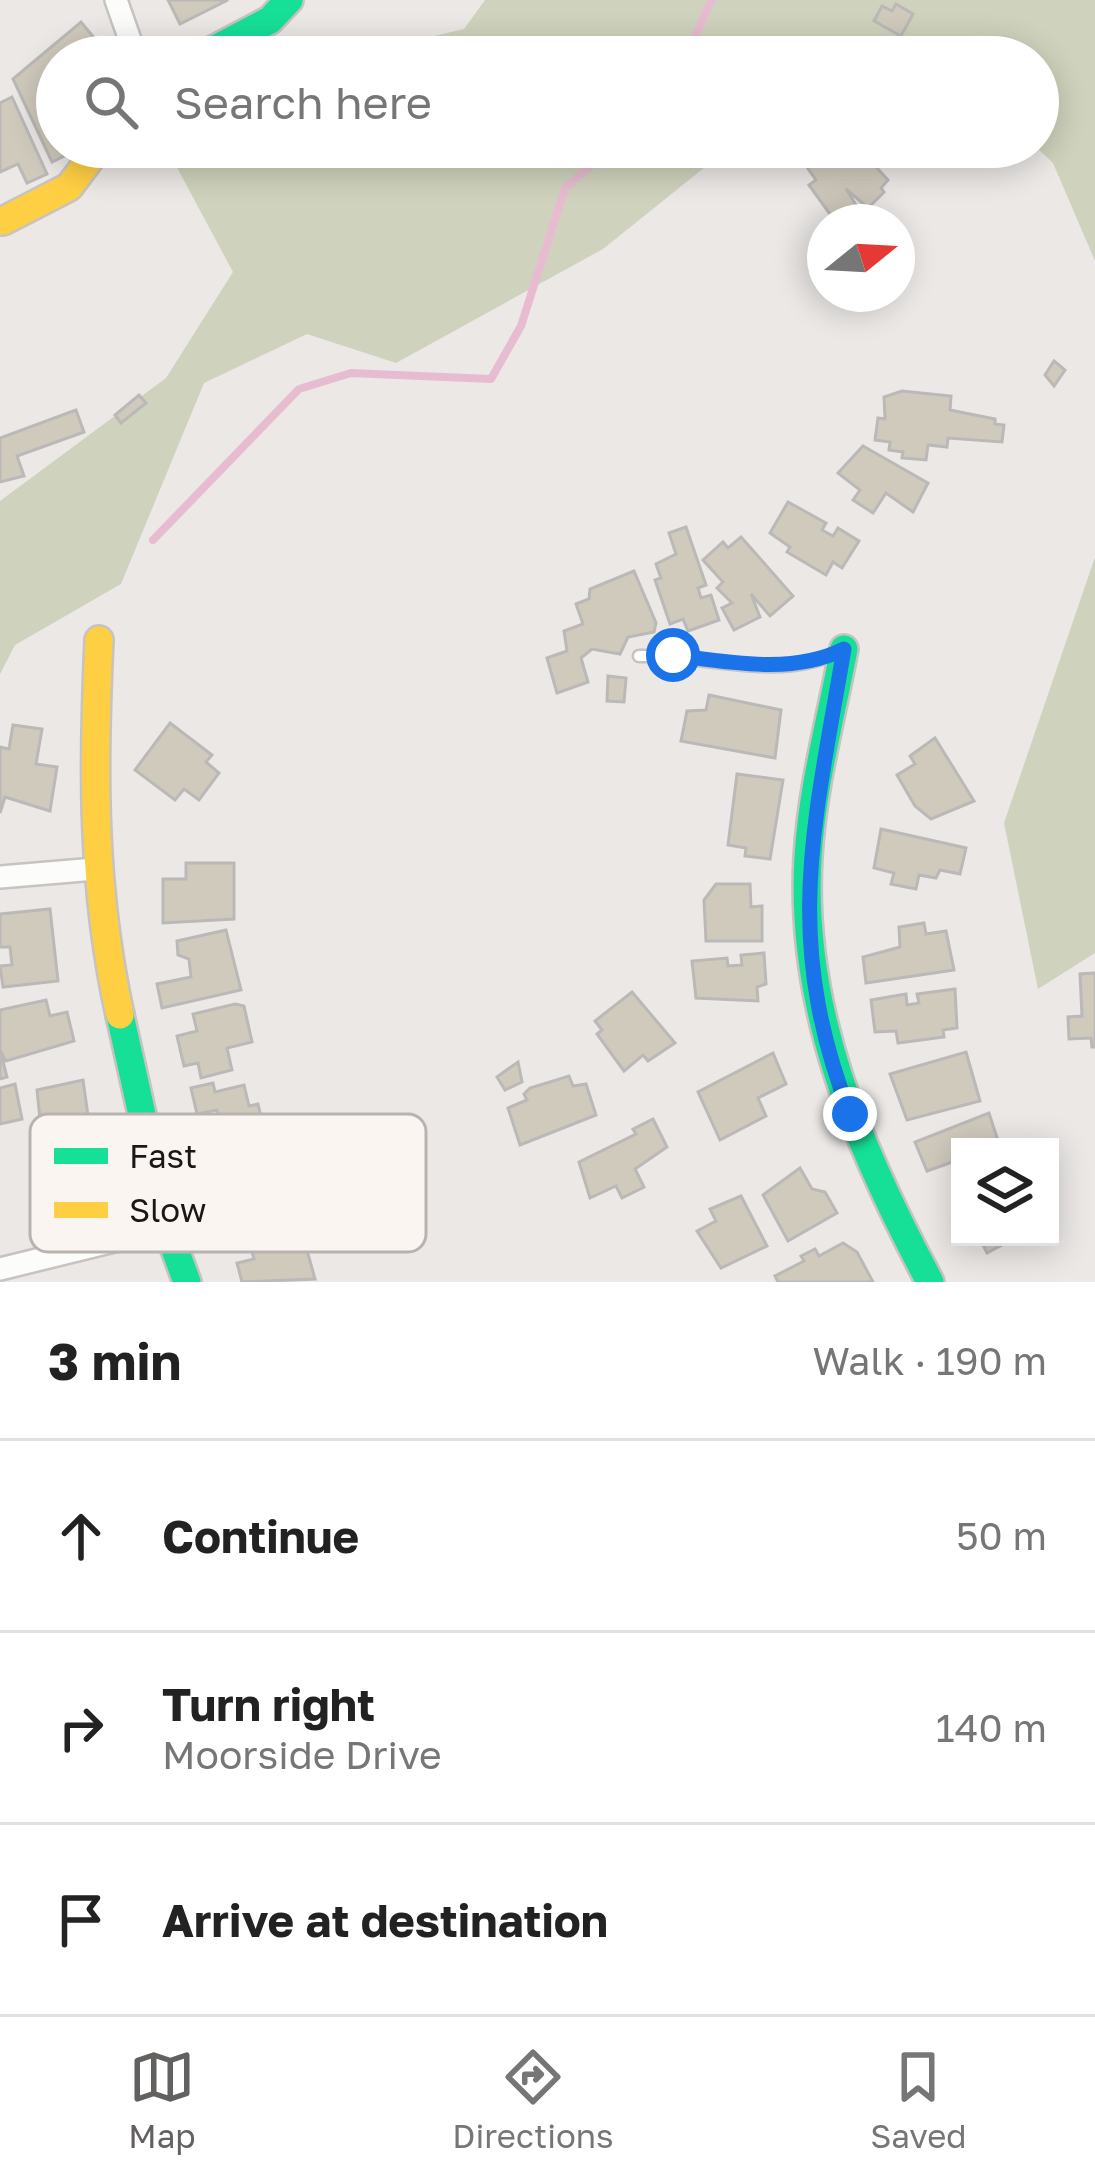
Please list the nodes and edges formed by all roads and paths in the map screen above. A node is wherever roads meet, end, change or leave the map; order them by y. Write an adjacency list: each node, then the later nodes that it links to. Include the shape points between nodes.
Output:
1 (116, 0): 3 (street)
2 (289, 0): 4 (street)
3 (129, 36)
4 (240, 36)
5 (83, 168): 6 (street, via 69,187)
6 (3, 221)
7 (99, 640): 10 (street)
8 (844, 649): 9 (lane, via 817,662 777,665); 17 (street, via 808,856 809,966 836,1078 882,1194)
9 (639, 656)
10 (95, 869): 11 (street); 12 (street)
11 (0, 877)
12 (142, 1114)
13 (69, 1252): 15 (street)
14 (176, 1252): 16 (street)
15 (0, 1269)
16 (187, 1282)
17 (930, 1282)

